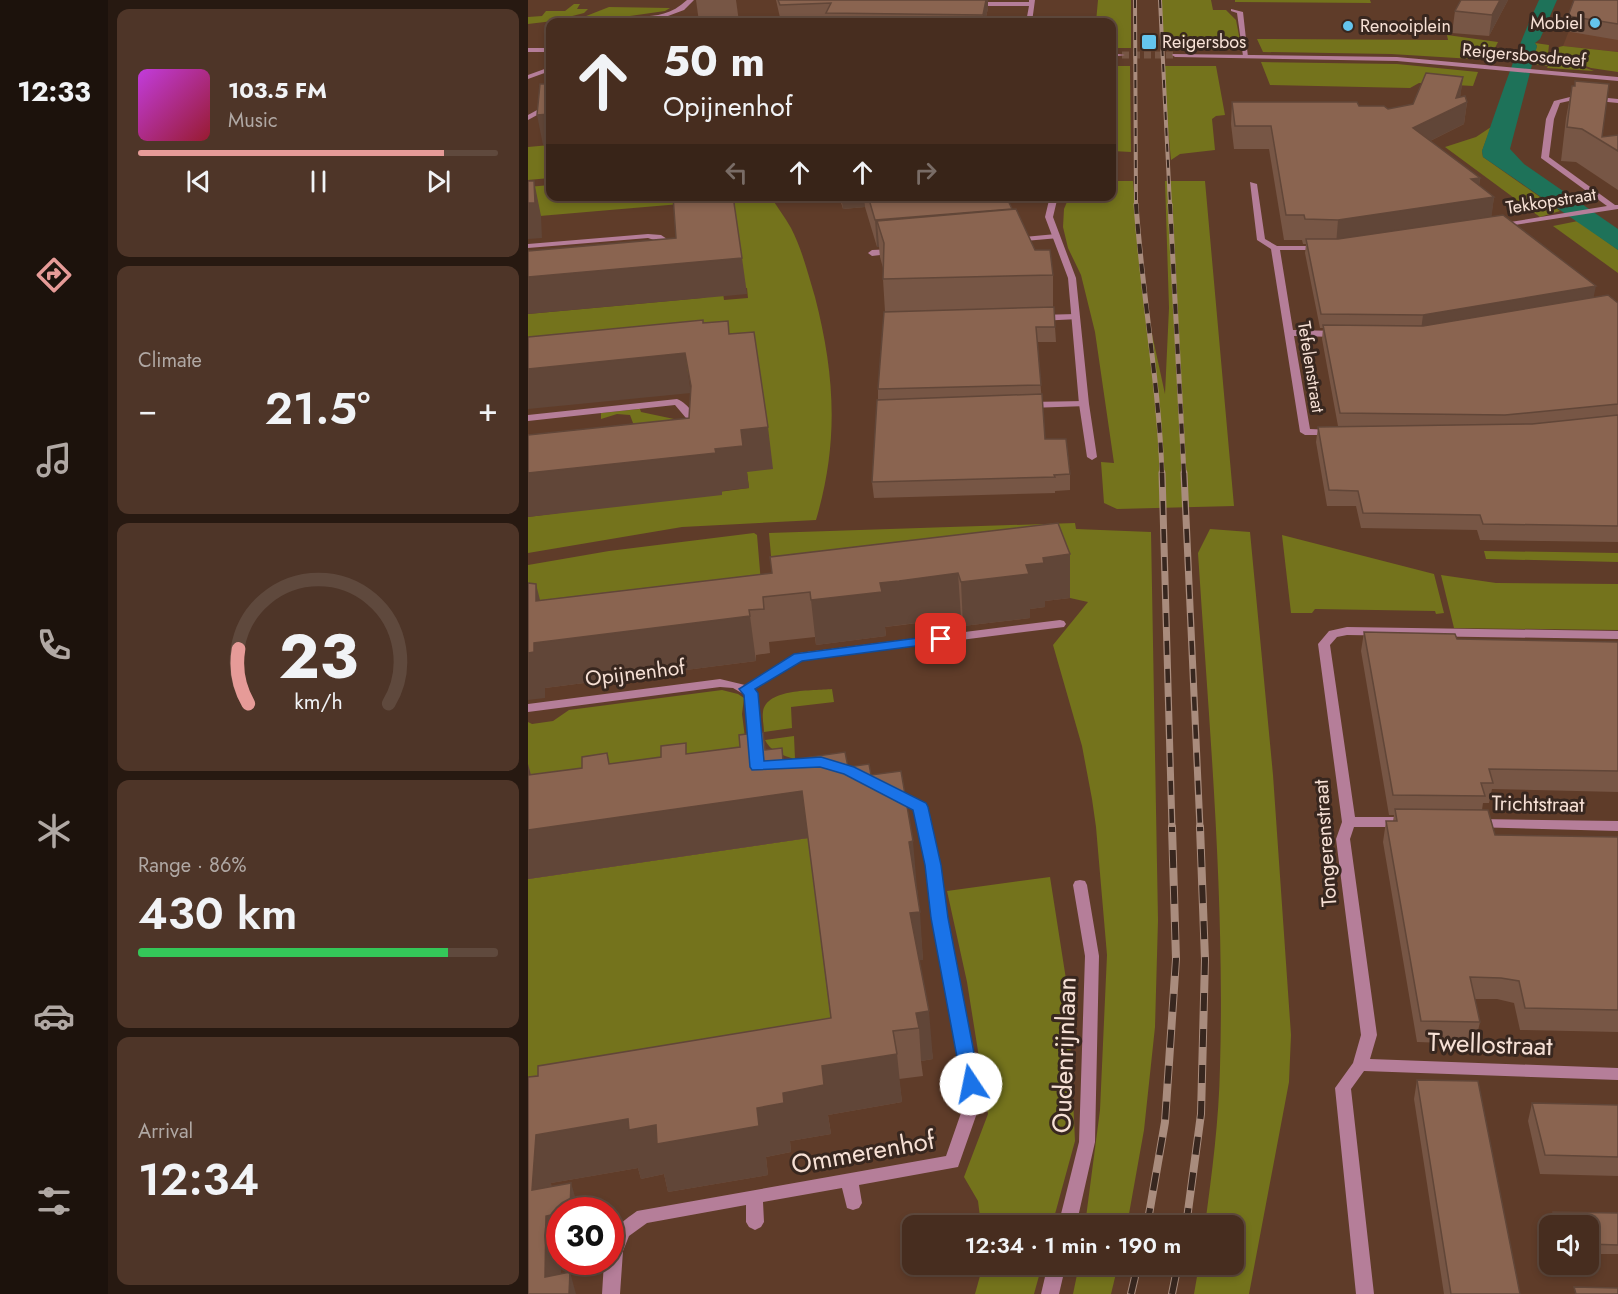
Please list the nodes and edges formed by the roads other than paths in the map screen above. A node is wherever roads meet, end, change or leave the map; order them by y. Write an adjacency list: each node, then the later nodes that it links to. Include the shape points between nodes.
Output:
1 (691, 0): 6 (street, via 678,14)
2 (1032, 2): 3 (street); 7 (street)
3 (965, 4)
4 (1233, 10): 13 (street, via 1240,12)
5 (625, 18): 6 (street)
6 (656, 18)
7 (1030, 18)
8 (528, 50): 9 (street)
9 (546, 50)
10 (1116, 55): 11 (street)
11 (1122, 55)
12 (1175, 56): 13 (street, Reigersbosdreef)
13 (1246, 56): 16 (street, Reigersbosdreef, via 1388,59)
14 (546, 70): 15 (street)
15 (528, 77)
16 (1618, 79)
17 (1618, 101): 22 (street, via 1578,97 1557,101 1545,158)
18 (546, 107): 19 (street)
19 (528, 118)
20 (1252, 184): 27 (street, Tefelenstraat, via 1261,240)
21 (1053, 201): 24 (street, via 1048,217)
22 (1616, 207): 23 (street, Tekkopstraat)
23 (1490, 227)
24 (1056, 236): 25 (street); 32 (street, via 1072,278)
25 (999, 241)
26 (528, 246): 31 (street, via 658,237 664,241)
27 (1275, 248): 28 (street); 34 (street, Tefelenstraat)
28 (1326, 249)
29 (906, 250): 30 (street)
30 (872, 253)
31 (663, 262)
32 (1076, 317): 33 (street); 36 (street)
33 (1030, 318)
34 (1289, 333): 35 (street); 39 (street, Tefelenstraat, via 1305,432)
35 (1344, 334)
36 (1084, 404): 37 (street); 41 (street)
37 (1016, 406)
38 (528, 418): 40 (street, via 677,402 688,413 692,425)
39 (1341, 433)
40 (686, 446)
41 (1092, 457)
42 (1060, 624): 44 (street, via 799,657)
43 (1618, 634): 48 (street, Tongerenstraat, via 1333,634 1324,644)
44 (746, 689): 45 (street, Opijnenhof, via 720,683); 46 (street, via 751,693)
45 (528, 708)
46 (757, 767)
47 (880, 786): 55 (street, Ommerenhof, via 920,807 971,1084 969,1113 952,1162)
48 (1350, 822): 49 (street); 53 (street, Tongerenstraat, via 1343,839 1369,1035)
49 (1419, 823)
50 (1465, 823): 51 (street, Trichtstraat)
51 (1618, 826)
52 (1080, 885): 58 (street, Oudenrijnlaan, via 1092,956 1087,1142)
53 (1360, 1065): 54 (street, Twellostraat); 63 (street, Tongerenstraat, via 1343,1088 1343,1104)
54 (1618, 1074)
55 (850, 1181): 56 (street, Ommerenhof); 57 (street)
56 (754, 1197): 59 (street); 61 (street, Ommerenhof, via 643,1216 623,1231 614,1251)
57 (853, 1203)
58 (1070, 1215)
59 (755, 1222)
60 (1054, 1275): 62 (street)
61 (611, 1294)
62 (1050, 1294)
63 (1365, 1294)

